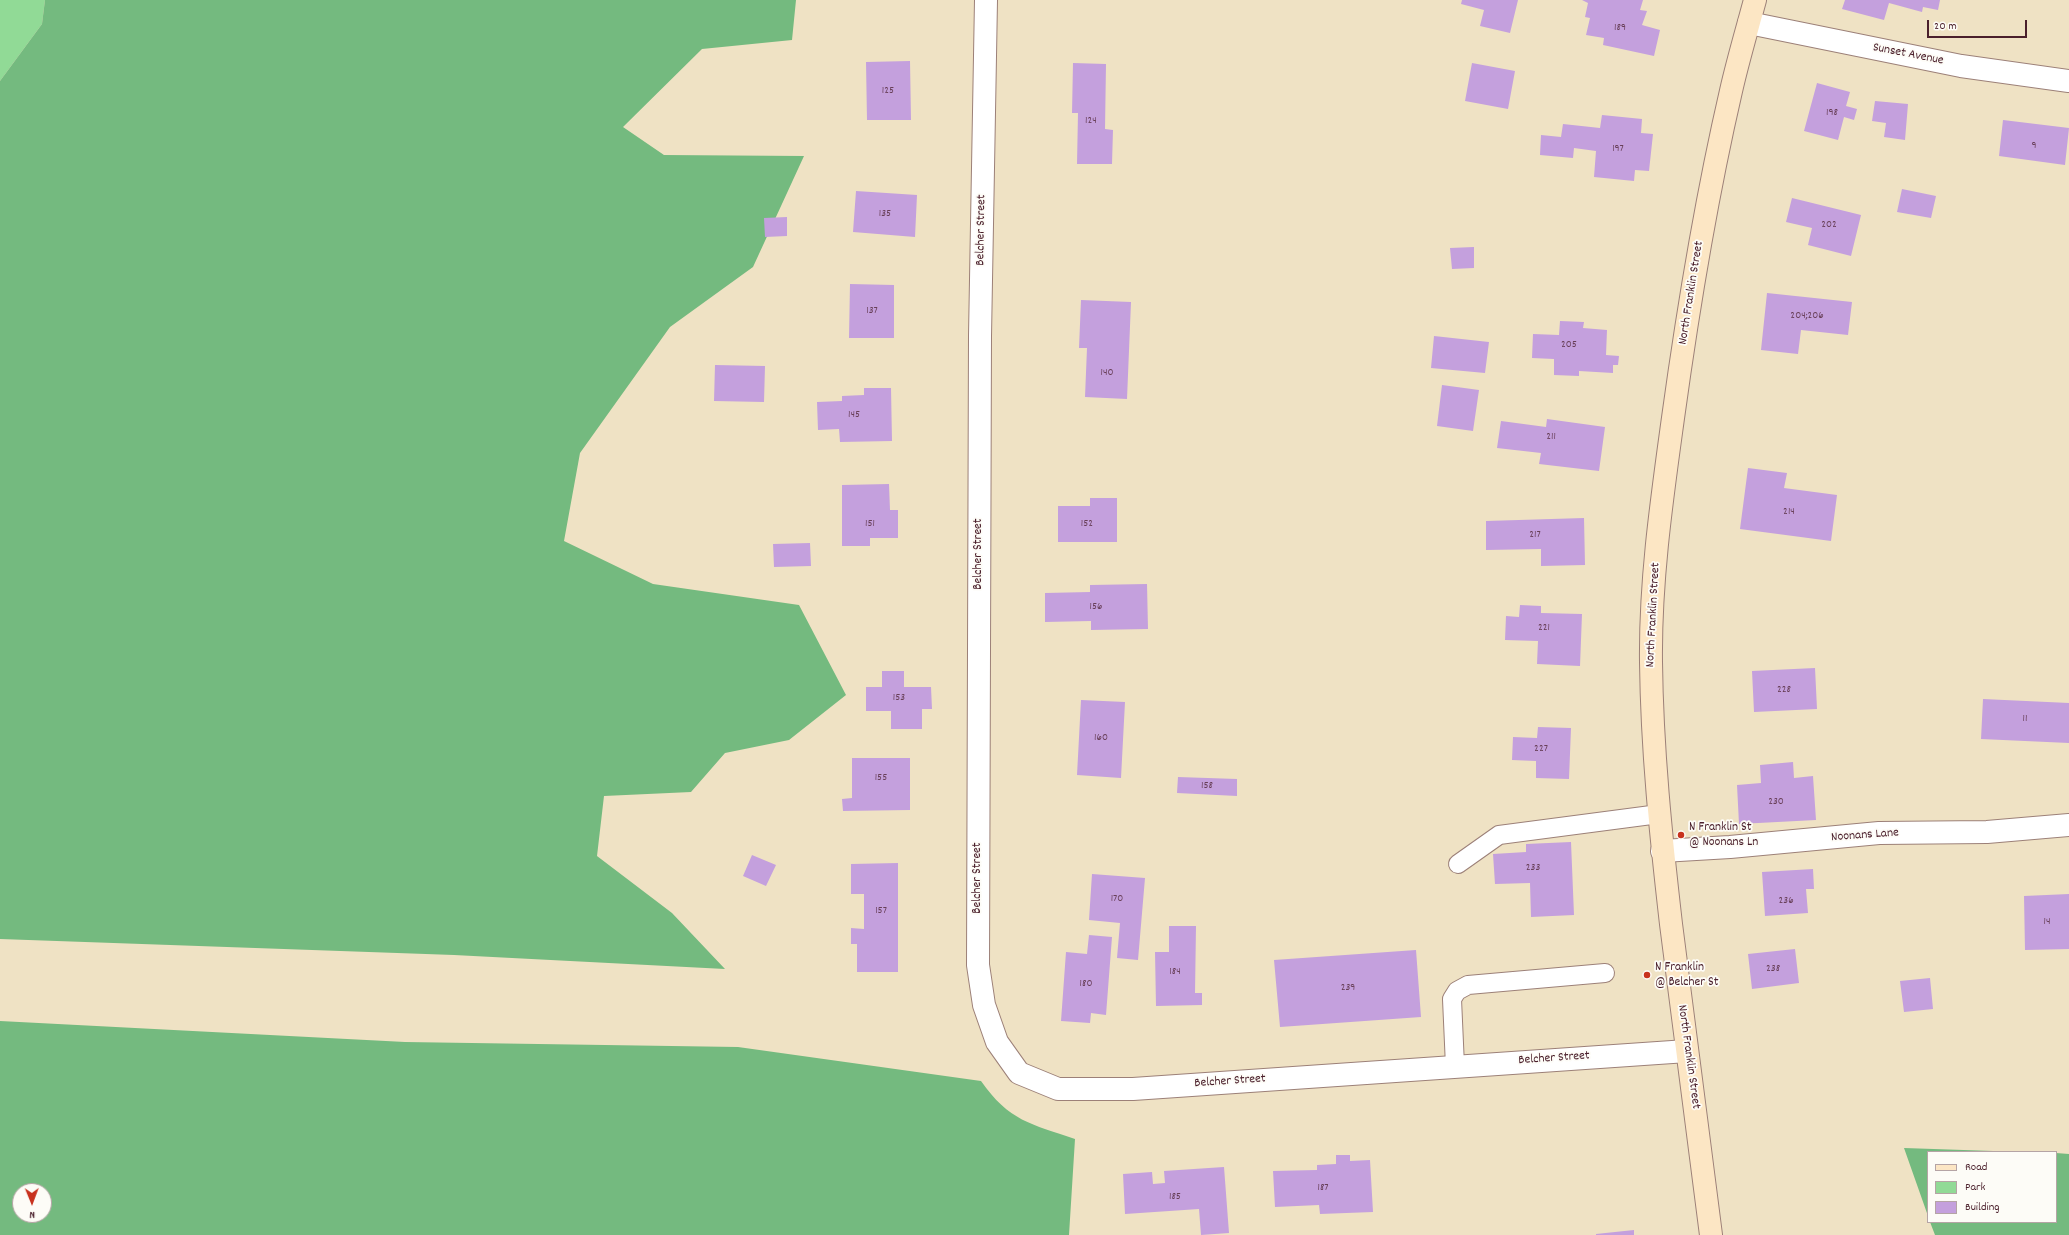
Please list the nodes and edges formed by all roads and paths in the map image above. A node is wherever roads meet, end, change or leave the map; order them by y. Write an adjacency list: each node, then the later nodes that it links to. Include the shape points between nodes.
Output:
1 (986, 0): 11 (street, Belcher Street, via 980,336 978,965 984,1005 996,1042 1019,1073 1058,1089 1133,1089)
2 (1755, 0): 3 (main road, North Franklin Street)
3 (1749, 23): 4 (street, Sunset Avenue, via 1960,66); 5 (main road, North Franklin Street, via 1731,91 1697,261 1664,482 1651,659 1654,764)
4 (2069, 81)
5 (1659, 814): 7 (main road, North Franklin Street); 8 (lane, via 1499,835)
6 (2069, 825): 7 (street, Noonans Lane, via 1987,832 1879,834)
7 (1662, 851): 10 (main road, North Franklin Street)
8 (1458, 864)
9 (1605, 973): 11 (lane, via 1468,985 1457,991 1452,999)
10 (1687, 1051): 11 (street, Belcher Street); 12 (main road, North Franklin Street)
11 (1455, 1066)
12 (1711, 1235)

